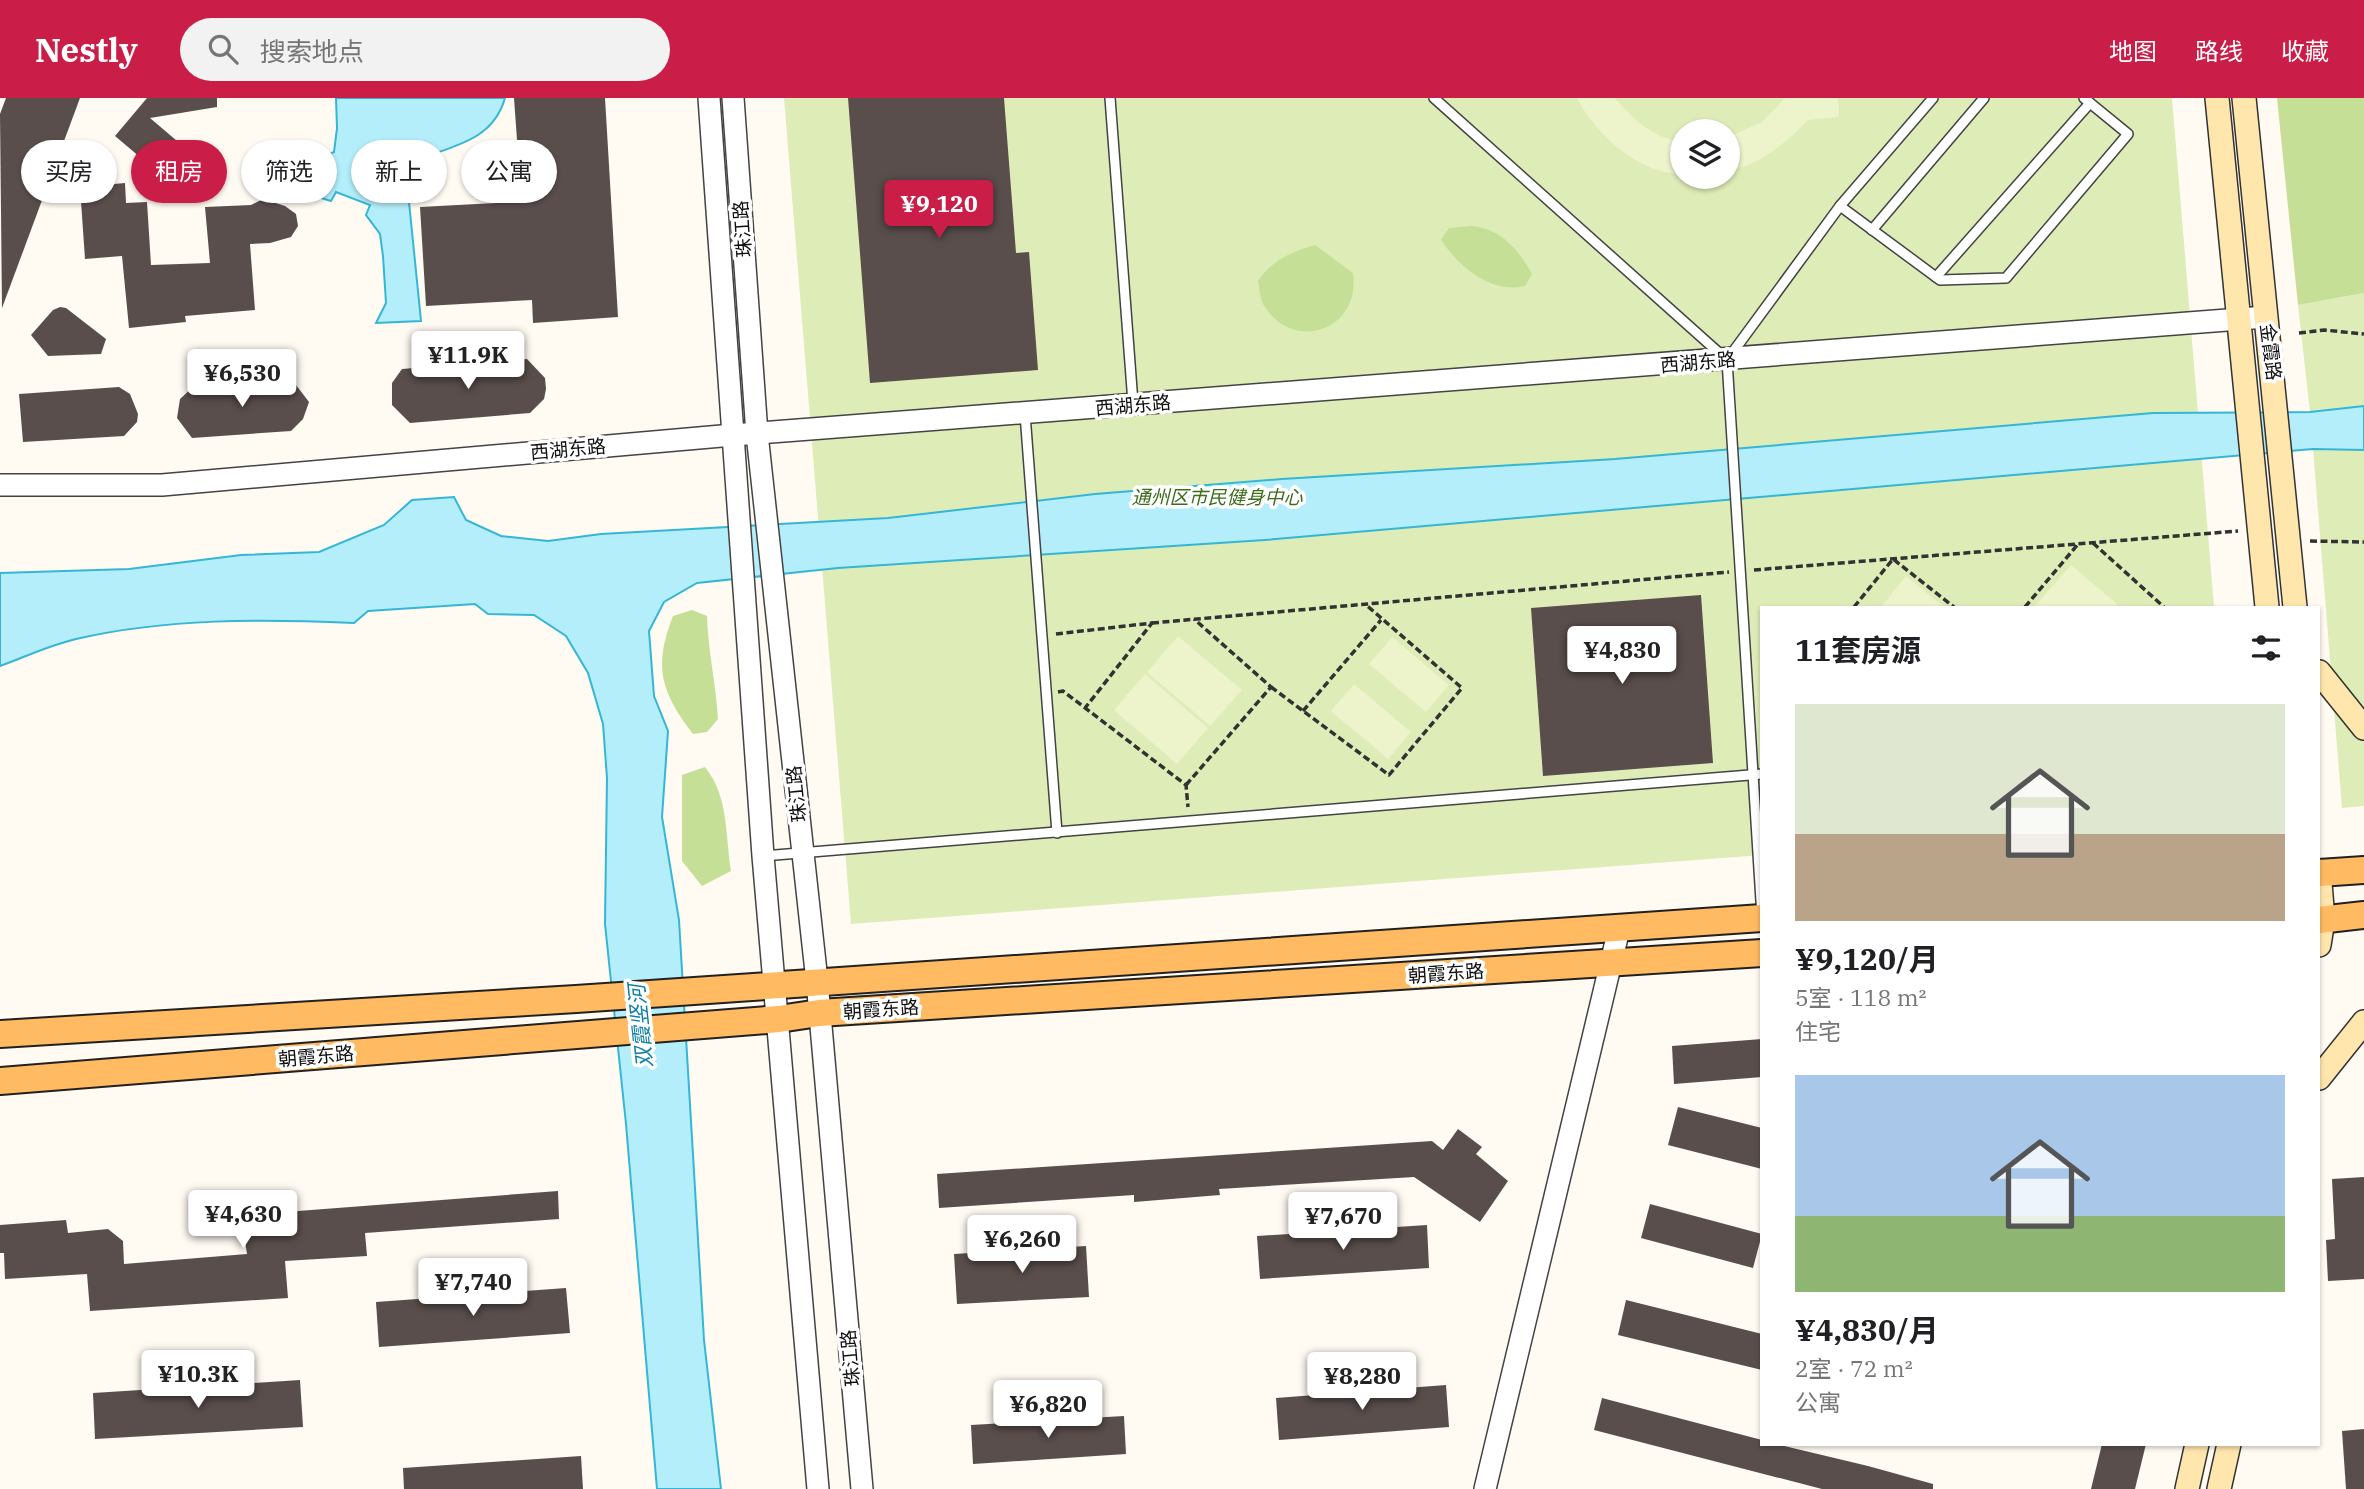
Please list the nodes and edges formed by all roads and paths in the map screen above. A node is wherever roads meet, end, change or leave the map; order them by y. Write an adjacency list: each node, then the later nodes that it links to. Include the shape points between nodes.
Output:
1 (709, 98): 21 (street, 珠江路)
2 (733, 98): 20 (street, 珠江路)
3 (1110, 98): 18 (lane)
4 (1434, 98): 17 (lane)
5 (1933, 98): 10 (lane)
6 (1984, 98): 11 (lane)
7 (2217, 98): 14 (main road, 金霞路)
8 (2244, 98): 13 (main road, 金霞路)
9 (2087, 100): 12 (lane); 12 (lane, via 2128,134 2006,278)
10 (1840, 206): 11 (lane); 17 (lane)
11 (1872, 230): 12 (lane)
12 (1936, 277)
13 (2266, 317): 14 (street, 西湖东路); 36 (main road, 金霞路)
14 (2240, 318): 17 (street, 西湖东路); 23 (main road, 金霞路)
15 (2299, 333): 16 (path)
16 (2364, 334)
17 (1727, 360): 18 (street, 西湖东路); 29 (lane)
18 (1133, 405): 19 (street, 西湖东路)
19 (1026, 414): 20 (street, 西湖东路); 40 (lane)
20 (757, 434): 21 (street, 西湖东路); 61 (street, 珠江路)
21 (733, 435): 22 (street, 西湖东路, via 162,485); 52 (street, 珠江路)
22 (0, 485)
23 (2260, 530): 25 (path); 35 (main road, 金霞路)
24 (2320, 540): 26 (path)
25 (2092, 542): 27 (path); 34 (path)
26 (2364, 542)
27 (2079, 543): 28 (path); 33 (path)
28 (1893, 559): 29 (path); 31 (path); 32 (path)
29 (1740, 571): 30 (path); 47 (lane)
30 (1365, 604): 37 (path); 38 (path)
31 (1855, 606)
32 (1953, 606)
33 (2026, 606)
34 (2163, 606)
35 (2267, 606)
36 (2295, 606)
37 (1382, 619): 45 (path); 45 (path, via 1462,688 1390,775)
38 (1194, 620): 39 (path); 42 (path)
39 (1152, 623): 40 (path); 44 (path)
40 (1042, 636): 43 (lane)
41 (2320, 674): 46 (main road)
42 (1271, 687): 45 (path); 48 (path)
43 (1045, 696): 44 (path, via 1063,691); 50 (lane)
44 (1085, 708): 48 (path)
45 (1303, 711)
46 (2364, 728)
47 (1758, 775): 49 (lane); 51 (lane)
48 (1186, 785): 49 (path)
49 (1189, 819): 50 (lane)
50 (1057, 833): 52 (lane)
51 (1760, 846)
52 (763, 856): 62 (street, 珠江路)
53 (2364, 870): 54 (main road)
54 (2320, 872)
55 (2364, 915): 57 (main road)
56 (1760, 918): 58 (main road, 朝霞东路)
57 (2320, 928)
58 (1619, 929): 60 (street); 61 (main road, 朝霞东路)
59 (1760, 953): 60 (main road, 朝霞东路)
60 (1611, 962): 63 (main road, 朝霞东路); 73 (street)
61 (817, 981): 62 (main road, 朝霞东路); 63 (street, 珠江路)
62 (776, 984): 64 (street, 珠江路); 66 (main road, 朝霞东路)
63 (820, 1013): 64 (main road, 朝霞东路); 72 (street, 珠江路)
64 (779, 1019): 68 (main road, 朝霞东路); 71 (street, 珠江路)
65 (2364, 1022): 67 (main road)
66 (0, 1034)
67 (2320, 1077)
68 (0, 1081)
69 (2197, 1446): 74 (main road)
70 (2229, 1446): 75 (main road)
71 (818, 1489)
72 (862, 1489)
73 (1485, 1489)
74 (2187, 1489)
75 (2219, 1489)

